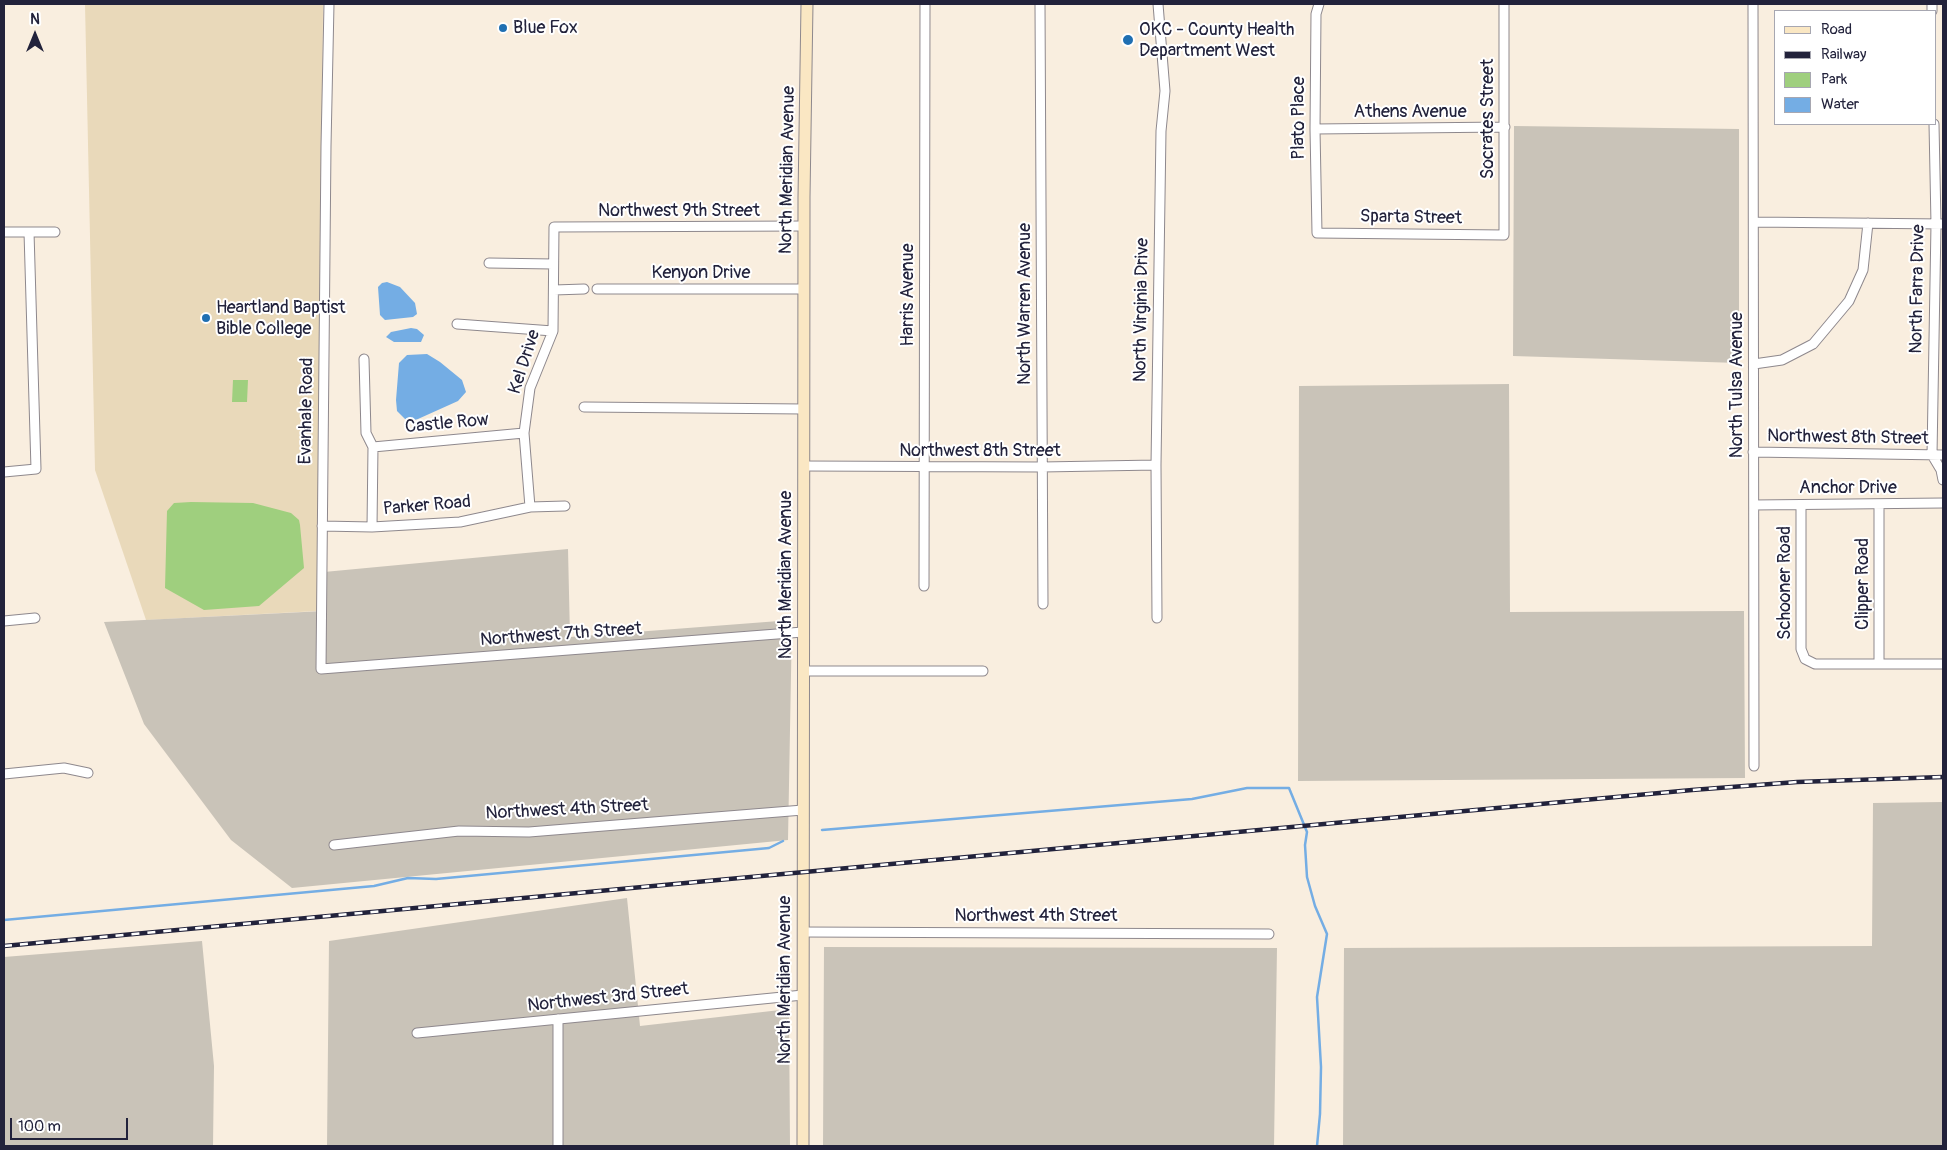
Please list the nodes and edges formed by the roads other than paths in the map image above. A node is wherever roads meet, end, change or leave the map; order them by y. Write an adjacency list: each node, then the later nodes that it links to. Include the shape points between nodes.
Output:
1 (330, 4): 51 (street, Evanhale Road)
2 (807, 4): 15 (main road, North Meridian Avenue)
3 (924, 4): 41 (street, Harris Avenue)
4 (1040, 4): 42 (street, North Warren Avenue)
5 (1158, 4): 39 (street, North Virginia Drive, via 1165,91 1161,125)
6 (1319, 4): 11 (street, Plato Place, via 1316,14)
7 (1504, 4): 10 (street, Socrates Street)
8 (1752, 4): 12 (street, North Tulsa Avenue)
9 (1934, 125): 14 (street, North Farra Drive)
10 (1505, 127): 11 (street, Athens Avenue); 21 (street, Socrates Street)
11 (1315, 129): 20 (street, Plato Place)
12 (1754, 222): 13 (street); 31 (street, North Tulsa Avenue)
13 (1868, 223): 14 (street); 31 (street, via 1864,270 1849,301 1813,344 1782,360)
14 (1940, 224): 37 (street, North Farra Drive)
15 (804, 226): 16 (street, Northwest 9th Street); 26 (main road, North Meridian Avenue)
16 (554, 227): 23 (street, Kel Drive)
17 (4, 232): 18 (street)
18 (29, 232): 19 (street); 43 (street, via 36,469)
19 (54, 232)
20 (1316, 233): 21 (street, Sparta Street)
21 (1504, 235)
22 (489, 263): 23 (street)
23 (553, 264): 27 (street, Kel Drive)
24 (584, 289): 27 (street)
25 (597, 289): 26 (street, Kenyon Drive)
26 (804, 289): 33 (main road, North Meridian Avenue)
27 (554, 290): 29 (street, Kel Drive)
28 (457, 324): 29 (street)
29 (553, 331): 34 (street, Kel Drive, via 530,388)
30 (364, 359): 35 (street, via 366,433)
31 (1754, 364): 36 (street, North Tulsa Avenue)
32 (584, 408): 33 (street)
33 (804, 409): 40 (main road, North Meridian Avenue)
34 (524, 433): 35 (street, Castle Row); 50 (street, Kel Drive)
35 (373, 447): 52 (street)
36 (1753, 452): 37 (street, Northwest 8th Street); 46 (street, North Tulsa Avenue)
37 (1932, 455): 38 (street, Northwest 8th Street); 44 (street)
38 (1943, 455)
39 (1156, 465): 42 (street, Northwest 8th Street); 56 (street, North Virginia Drive)
40 (804, 466): 41 (street, Northwest 8th Street); 58 (main road, North Meridian Avenue)
41 (924, 467): 42 (street, Northwest 8th Street); 53 (street, Harris Avenue)
42 (1042, 468): 54 (street, North Warren Avenue)
43 (4, 472)
44 (1943, 480)
45 (1943, 503): 48 (street, Anchor Drive)
46 (1754, 505): 47 (street, Anchor Drive); 64 (street, North Tulsa Avenue)
47 (1802, 505): 48 (street, Anchor Drive); 59 (street, Schooner Road, via 1801,649 1805,659 1815,664)
48 (1879, 505): 59 (street, Clipper Road)
49 (564, 506): 50 (street, Parker Road)
50 (530, 507): 52 (street, Parker Road, via 460,522)
51 (322, 526): 52 (street, Parker Road); 61 (street, Evanhale Road)
52 (372, 527)
53 (924, 586)
54 (1043, 604)
55 (35, 618): 57 (street)
56 (1157, 618)
57 (4, 621)
58 (803, 632): 61 (street, Northwest 7th Street); 62 (main road, North Meridian Avenue)
59 (1879, 663): 60 (street)
60 (1943, 664)
61 (321, 669)
62 (803, 671): 63 (street); 67 (main road, North Meridian Avenue)
63 (983, 671)
64 (1754, 766)
65 (88, 773): 66 (street, via 64,768)
66 (4, 774)
67 (803, 810): 68 (street, Northwest 4th Street, via 529,832 458,831); 69 (main road, North Meridian Avenue)
68 (334, 845)
69 (803, 932): 70 (street, Northwest 4th Street); 71 (main road, North Meridian Avenue)
70 (1269, 934)
71 (803, 995): 72 (street, Northwest 3rd Street); 75 (main road, North Meridian Avenue)
72 (558, 1019): 73 (street, Northwest 3rd Street); 74 (street)
73 (417, 1033)
74 (558, 1146)
75 (803, 1146)

